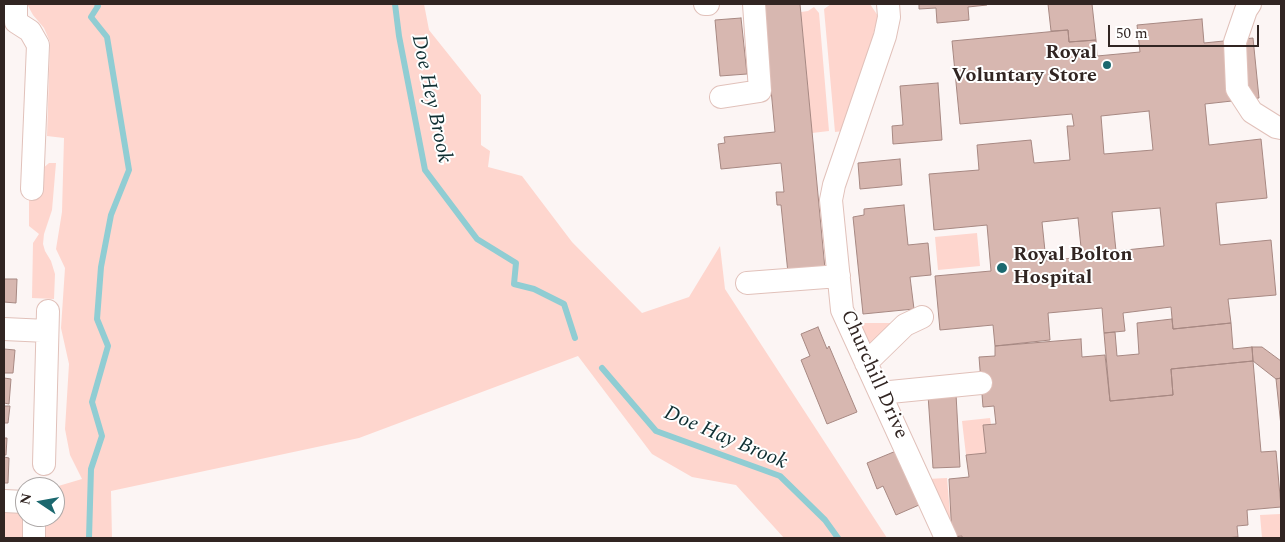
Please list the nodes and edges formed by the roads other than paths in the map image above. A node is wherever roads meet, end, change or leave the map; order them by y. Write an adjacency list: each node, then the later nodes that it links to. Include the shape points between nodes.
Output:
1 (754, 4): 5 (street, via 760,91)
2 (888, 4): 8 (street, Churchill Drive, via 885,36 831,200)
3 (1250, 4): 6 (street, via 1235,42 1237,89 1252,112)
4 (12, 16): 7 (street, via 30,31 38,45)
5 (721, 97)
6 (1281, 128)
7 (32, 189)
8 (839, 276): 9 (street); 12 (street, Churchill Drive, via 842,310)
9 (747, 282)
10 (922, 317): 12 (street, via 905,325)
11 (4, 329): 15 (street, via 47,321)
12 (866, 363): 14 (street, Churchill Drive)
13 (981, 383): 14 (street)
14 (880, 394): 16 (street, Churchill Drive)
15 (44, 464)
16 (946, 538)

